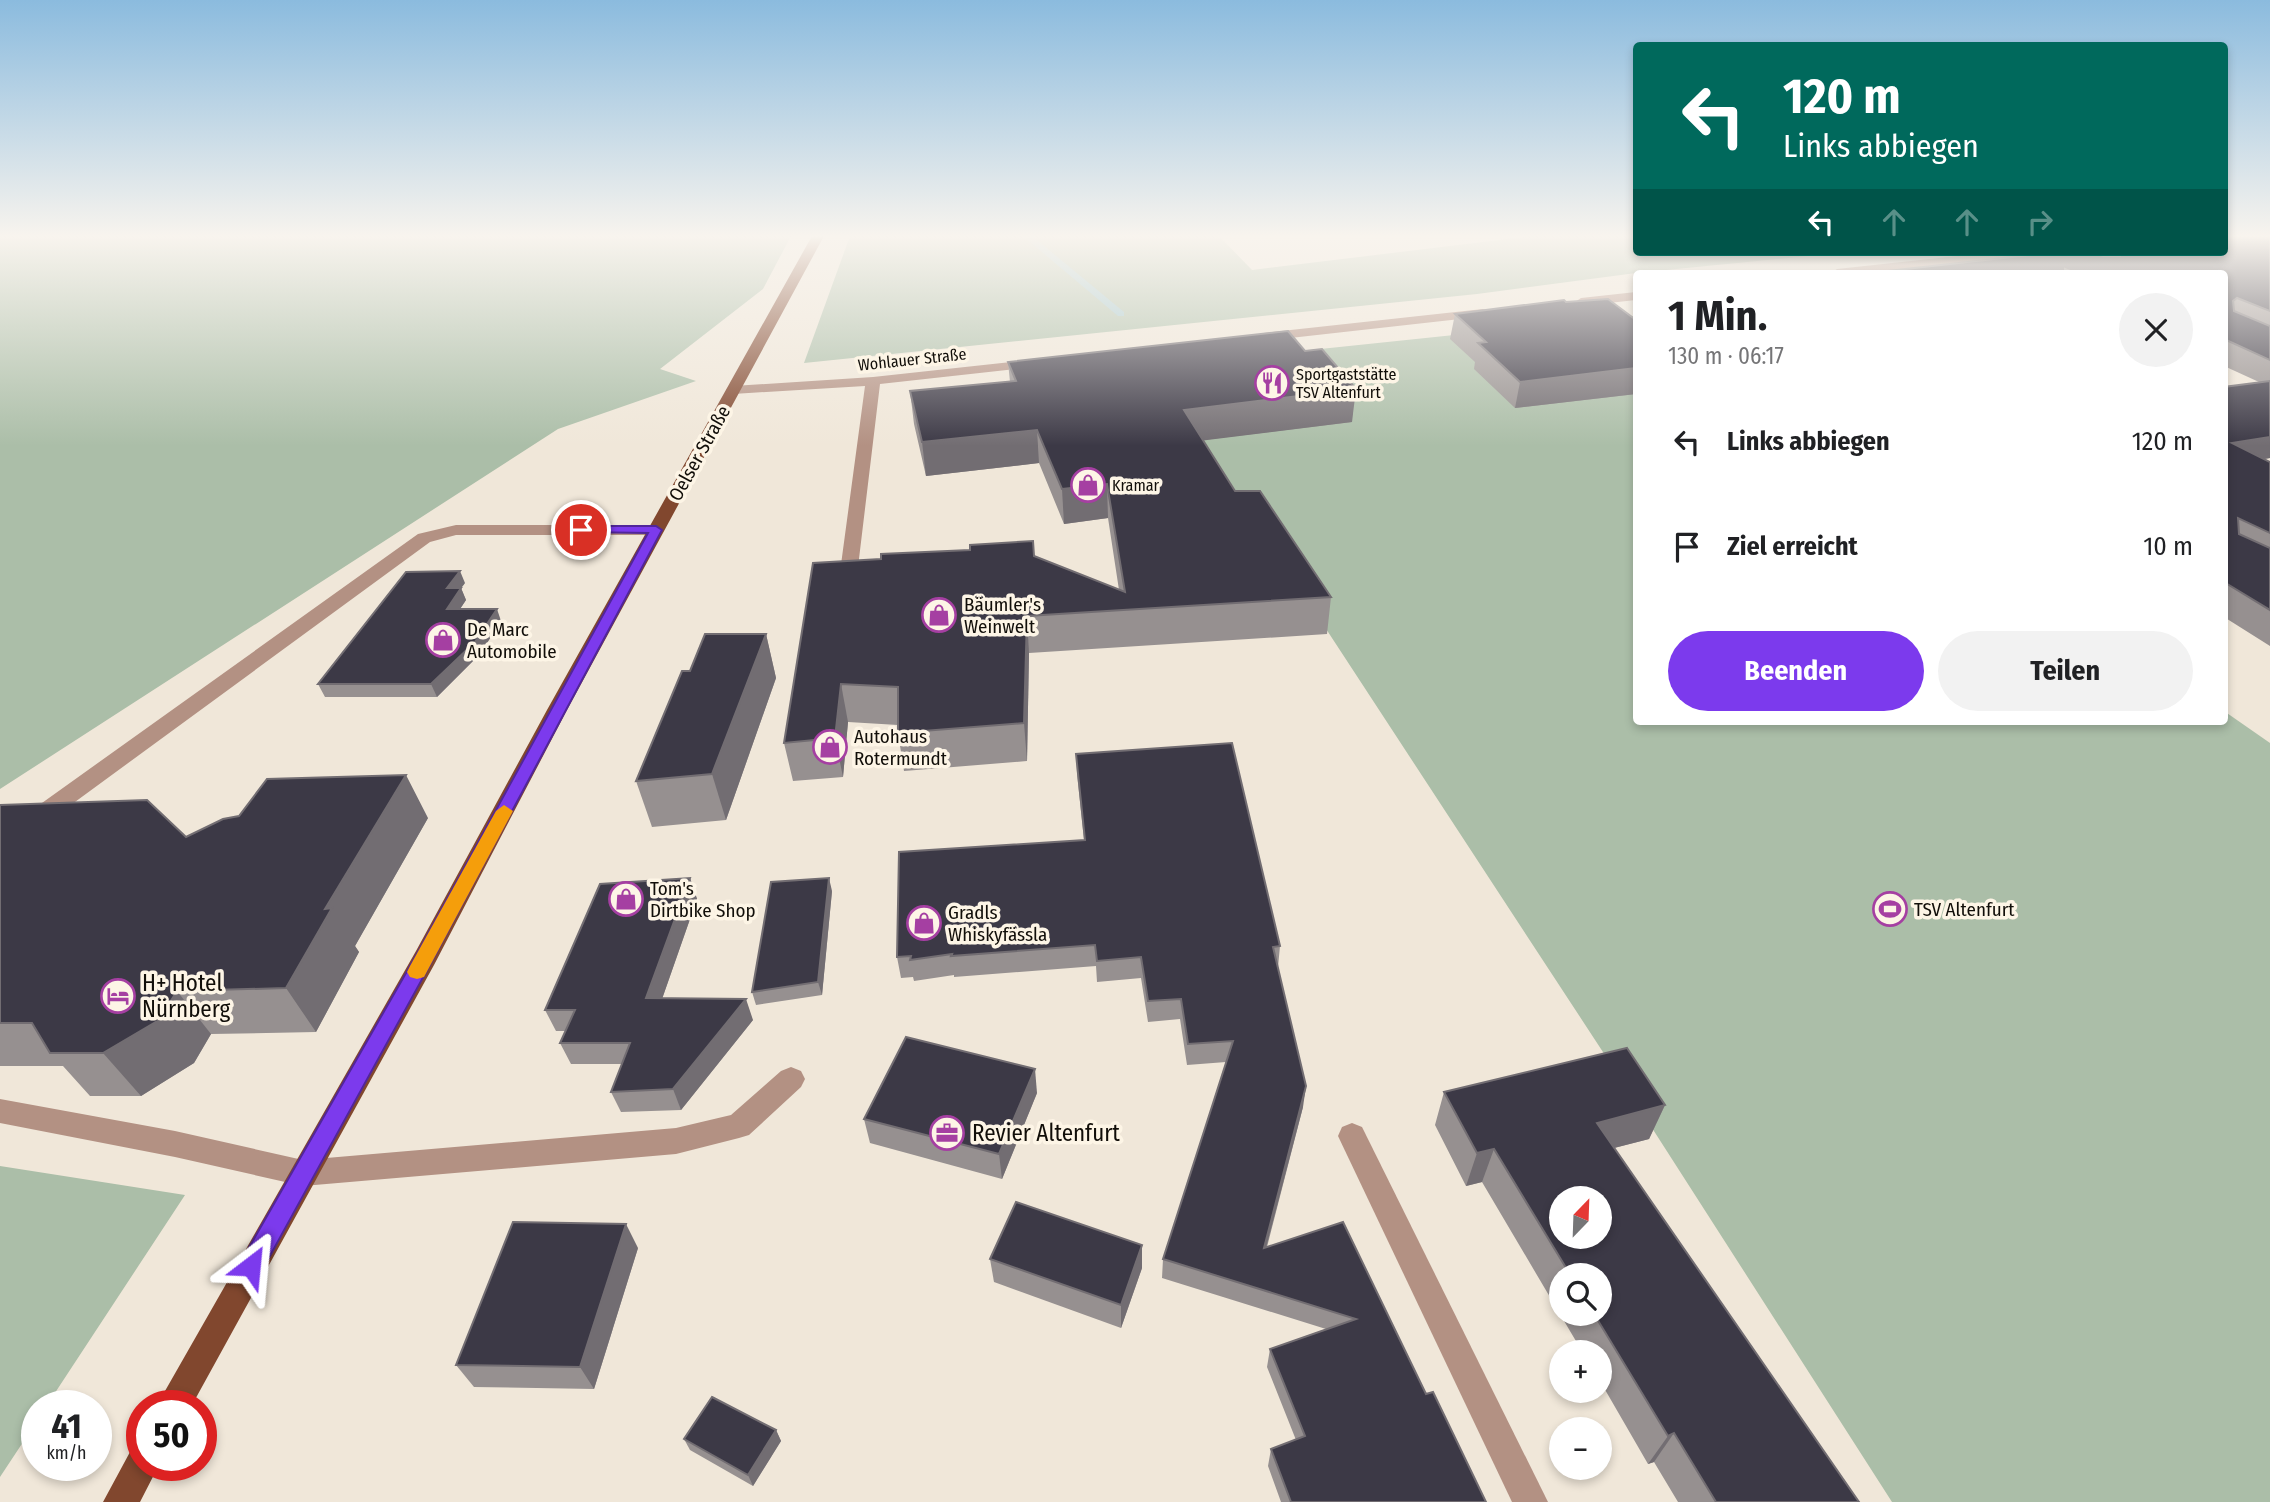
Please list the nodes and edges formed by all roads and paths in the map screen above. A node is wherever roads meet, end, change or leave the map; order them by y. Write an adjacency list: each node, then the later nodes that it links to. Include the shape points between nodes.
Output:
1 (779, 306): 6 (main road, Oelser Straße)
2 (1497, 311): 3 (street)
3 (1248, 339)
4 (1054, 361): 5 (street, Wohlauer Straße)
5 (873, 381): 6 (street, Wohlauer Straße); 8 (street, via 849,572)
6 (733, 390): 7 (main road, Oelser Straße)
7 (656, 530): 9 (street, via 456,530 424,538); 13 (main road, Oelser Straße)
8 (876, 571)
9 (0, 845)
10 (791, 1079): 13 (street, via 739,1126 676,1141)
11 (0, 1111): 13 (street)
12 (1352, 1136): 17 (street)
13 (303, 1173): 14 (main road, Oelser Straße)
14 (182, 1390)
15 (133, 1481): 16 (main road)
16 (121, 1502)
17 (1530, 1502)

